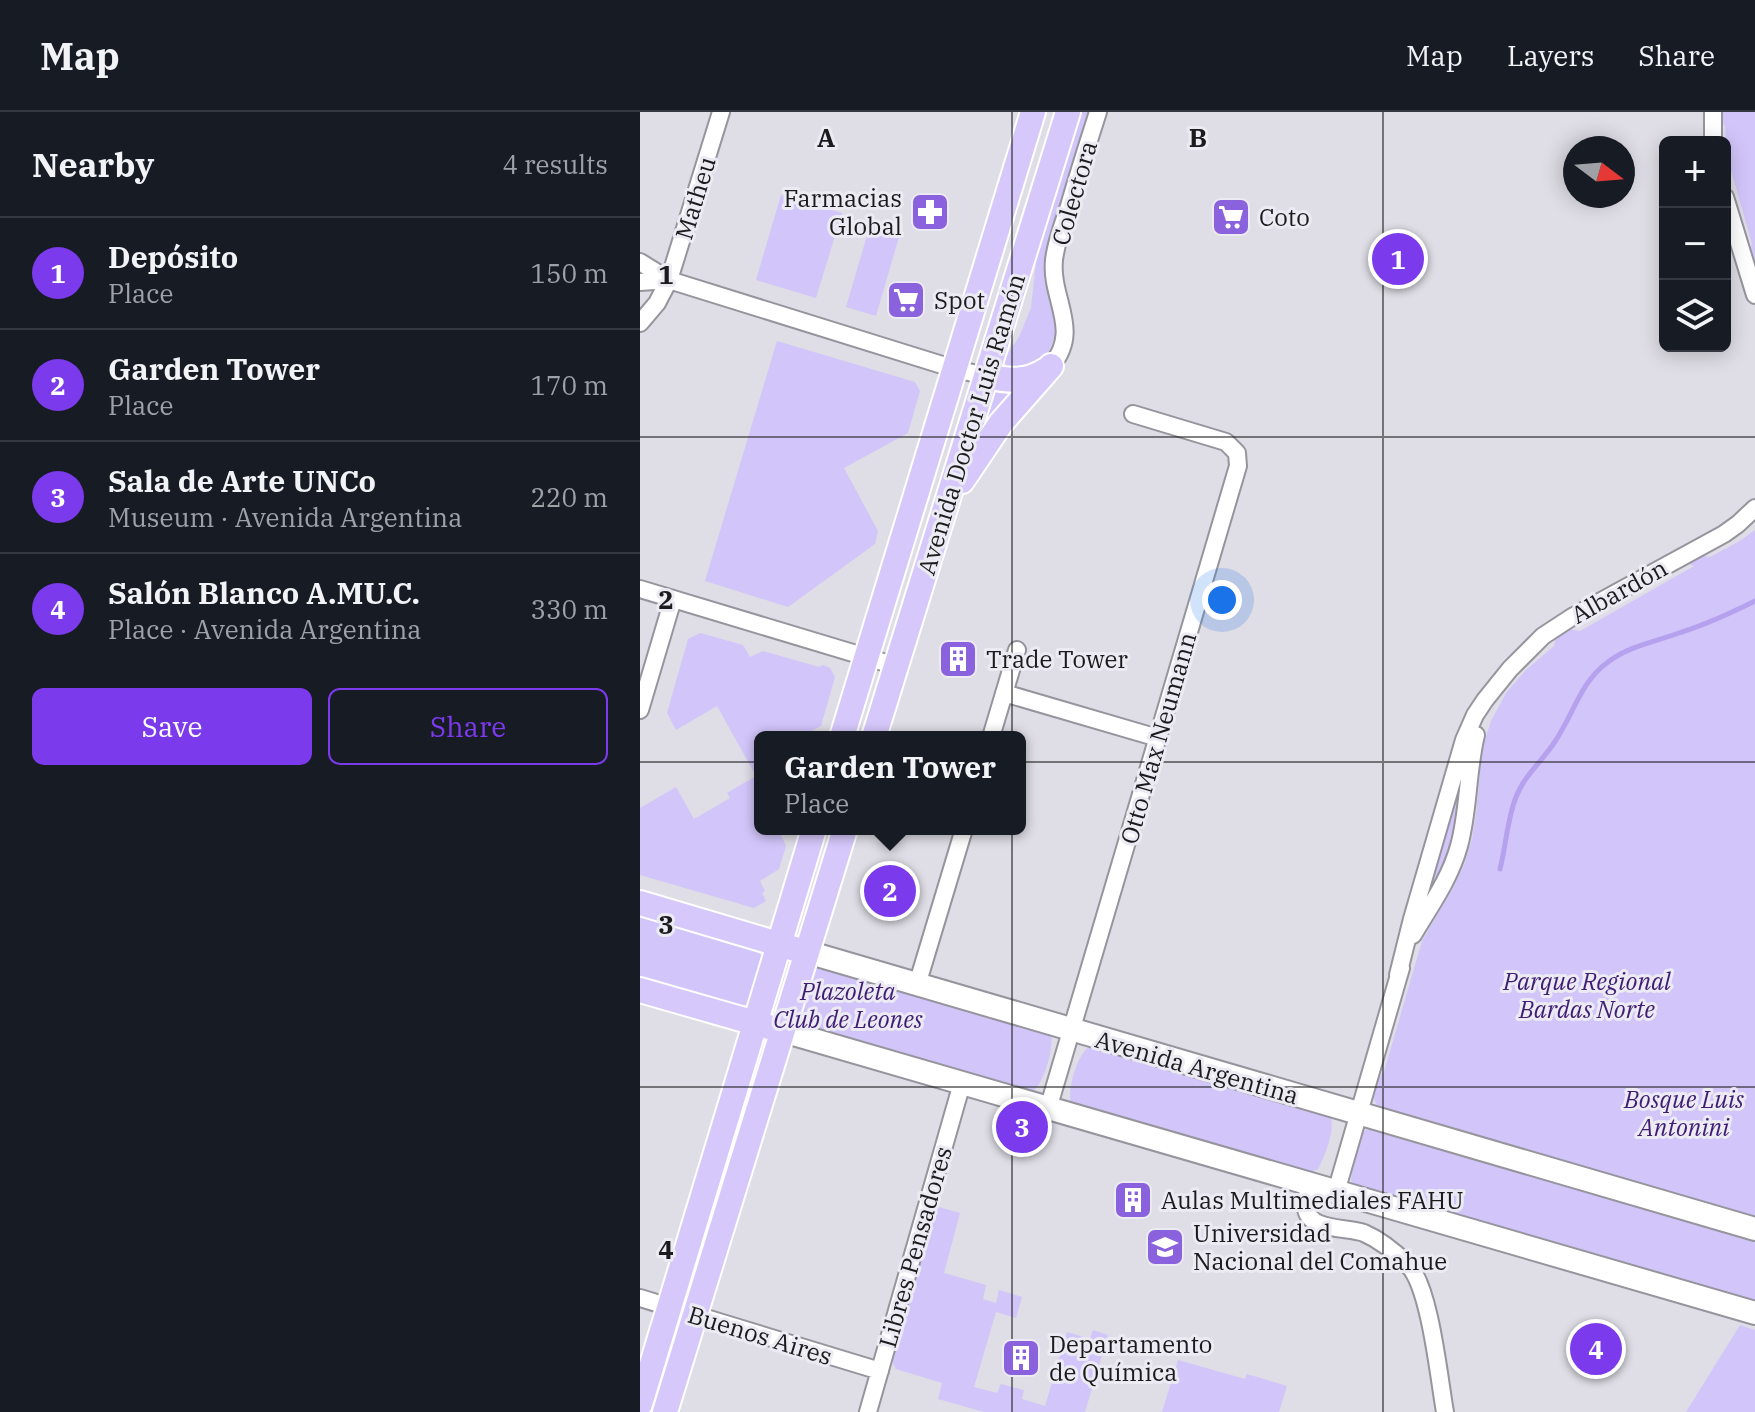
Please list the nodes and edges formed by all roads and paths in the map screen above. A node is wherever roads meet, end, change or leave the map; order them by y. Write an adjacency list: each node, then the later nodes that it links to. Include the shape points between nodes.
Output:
1 (721, 112): 9 (street, Matheu)
2 (1033, 112): 14 (main road, Avenida Doctor Luis Ramón)
3 (1068, 112): 15 (main road, Avenida Doctor Luis Ramón)
4 (1098, 112): 13 (street, Colectora, via 1054,261 1065,329 1063,347)
5 (1713, 112): 6 (street)
6 (1713, 136)
7 (1728, 208): 11 (street)
8 (640, 262): 9 (street)
9 (669, 280): 10 (street); 12 (street, Matheu); 14 (street)
10 (640, 282)
11 (1755, 295)
12 (640, 323)
13 (1051, 366): 15 (main road, via 1025,379); 18 (main road, via 989,440)
14 (955, 369): 15 (street); 22 (main road, Avenida Doctor Luis Ramón)
15 (986, 376): 18 (main road, Avenida Doctor Luis Ramón)
16 (1133, 414): 30 (street, Otto Max Neumann, via 1217,438 1237,453 1238,466)
17 (1755, 508): 24 (street, Albardón, via 1724,534 1552,630)
18 (939, 527): 23 (main road, Avenida Doctor Luis Ramón)
19 (640, 589): 20 (street)
20 (673, 599): 22 (street); 26 (street)
21 (1017, 650): 25 (street)
22 (867, 657): 23 (street); 27 (main road, Avenida Doctor Luis Ramón)
23 (896, 666): 28 (main road, Avenida Doctor Luis Ramón)
24 (1494, 689): 37 (street, Albardón, via 1464,740); 37 (street, Albardón, via 1473,744 1455,862 1413,935)
25 (1004, 693): 29 (street); 30 (street)
26 (640, 710)
27 (844, 731)
28 (876, 731)
29 (993, 731)
30 (1158, 738): 41 (street, Otto Max Neumann)
31 (812, 835): 35 (main road)
32 (843, 835): 36 (main road)
33 (962, 835): 38 (street)
34 (640, 903): 35 (main road, Avenida Argentina)
35 (779, 944): 36 (main road, Avenida Argentina); 40 (main road)
36 (807, 952): 38 (main road, Avenida Argentina); 42 (main road)
37 (1398, 975): 45 (street, Albardón)
38 (917, 985): 41 (main road, Avenida Argentina)
39 (640, 990): 40 (main road)
40 (754, 1023): 42 (main road); 50 (main road)
41 (1072, 1030): 44 (street, Otto Max Neumann); 45 (main road, Avenida Argentina)
42 (783, 1031): 43 (main road); 52 (main road)
43 (962, 1083): 44 (main road); 53 (street, Libres Pensadores)
44 (1048, 1109): 46 (main road)
45 (1358, 1114): 47 (street, Albardón); 48 (main road, Avenida Argentina)
46 (1310, 1184): 47 (main road); 57 (street, via 1306,1212 1313,1220 1378,1241 1419,1279)
47 (1336, 1192): 51 (main road)
48 (1755, 1229)
49 (640, 1298): 50 (street, Buenos Aires)
50 (669, 1307): 52 (street, Buenos Aires); 54 (main road)
51 (1755, 1313)
52 (696, 1315): 53 (street, Buenos Aires); 55 (main road)
53 (880, 1371): 56 (street, Libres Pensadores)
54 (640, 1404)
55 (665, 1412)
56 (868, 1412)
57 (1445, 1412)

